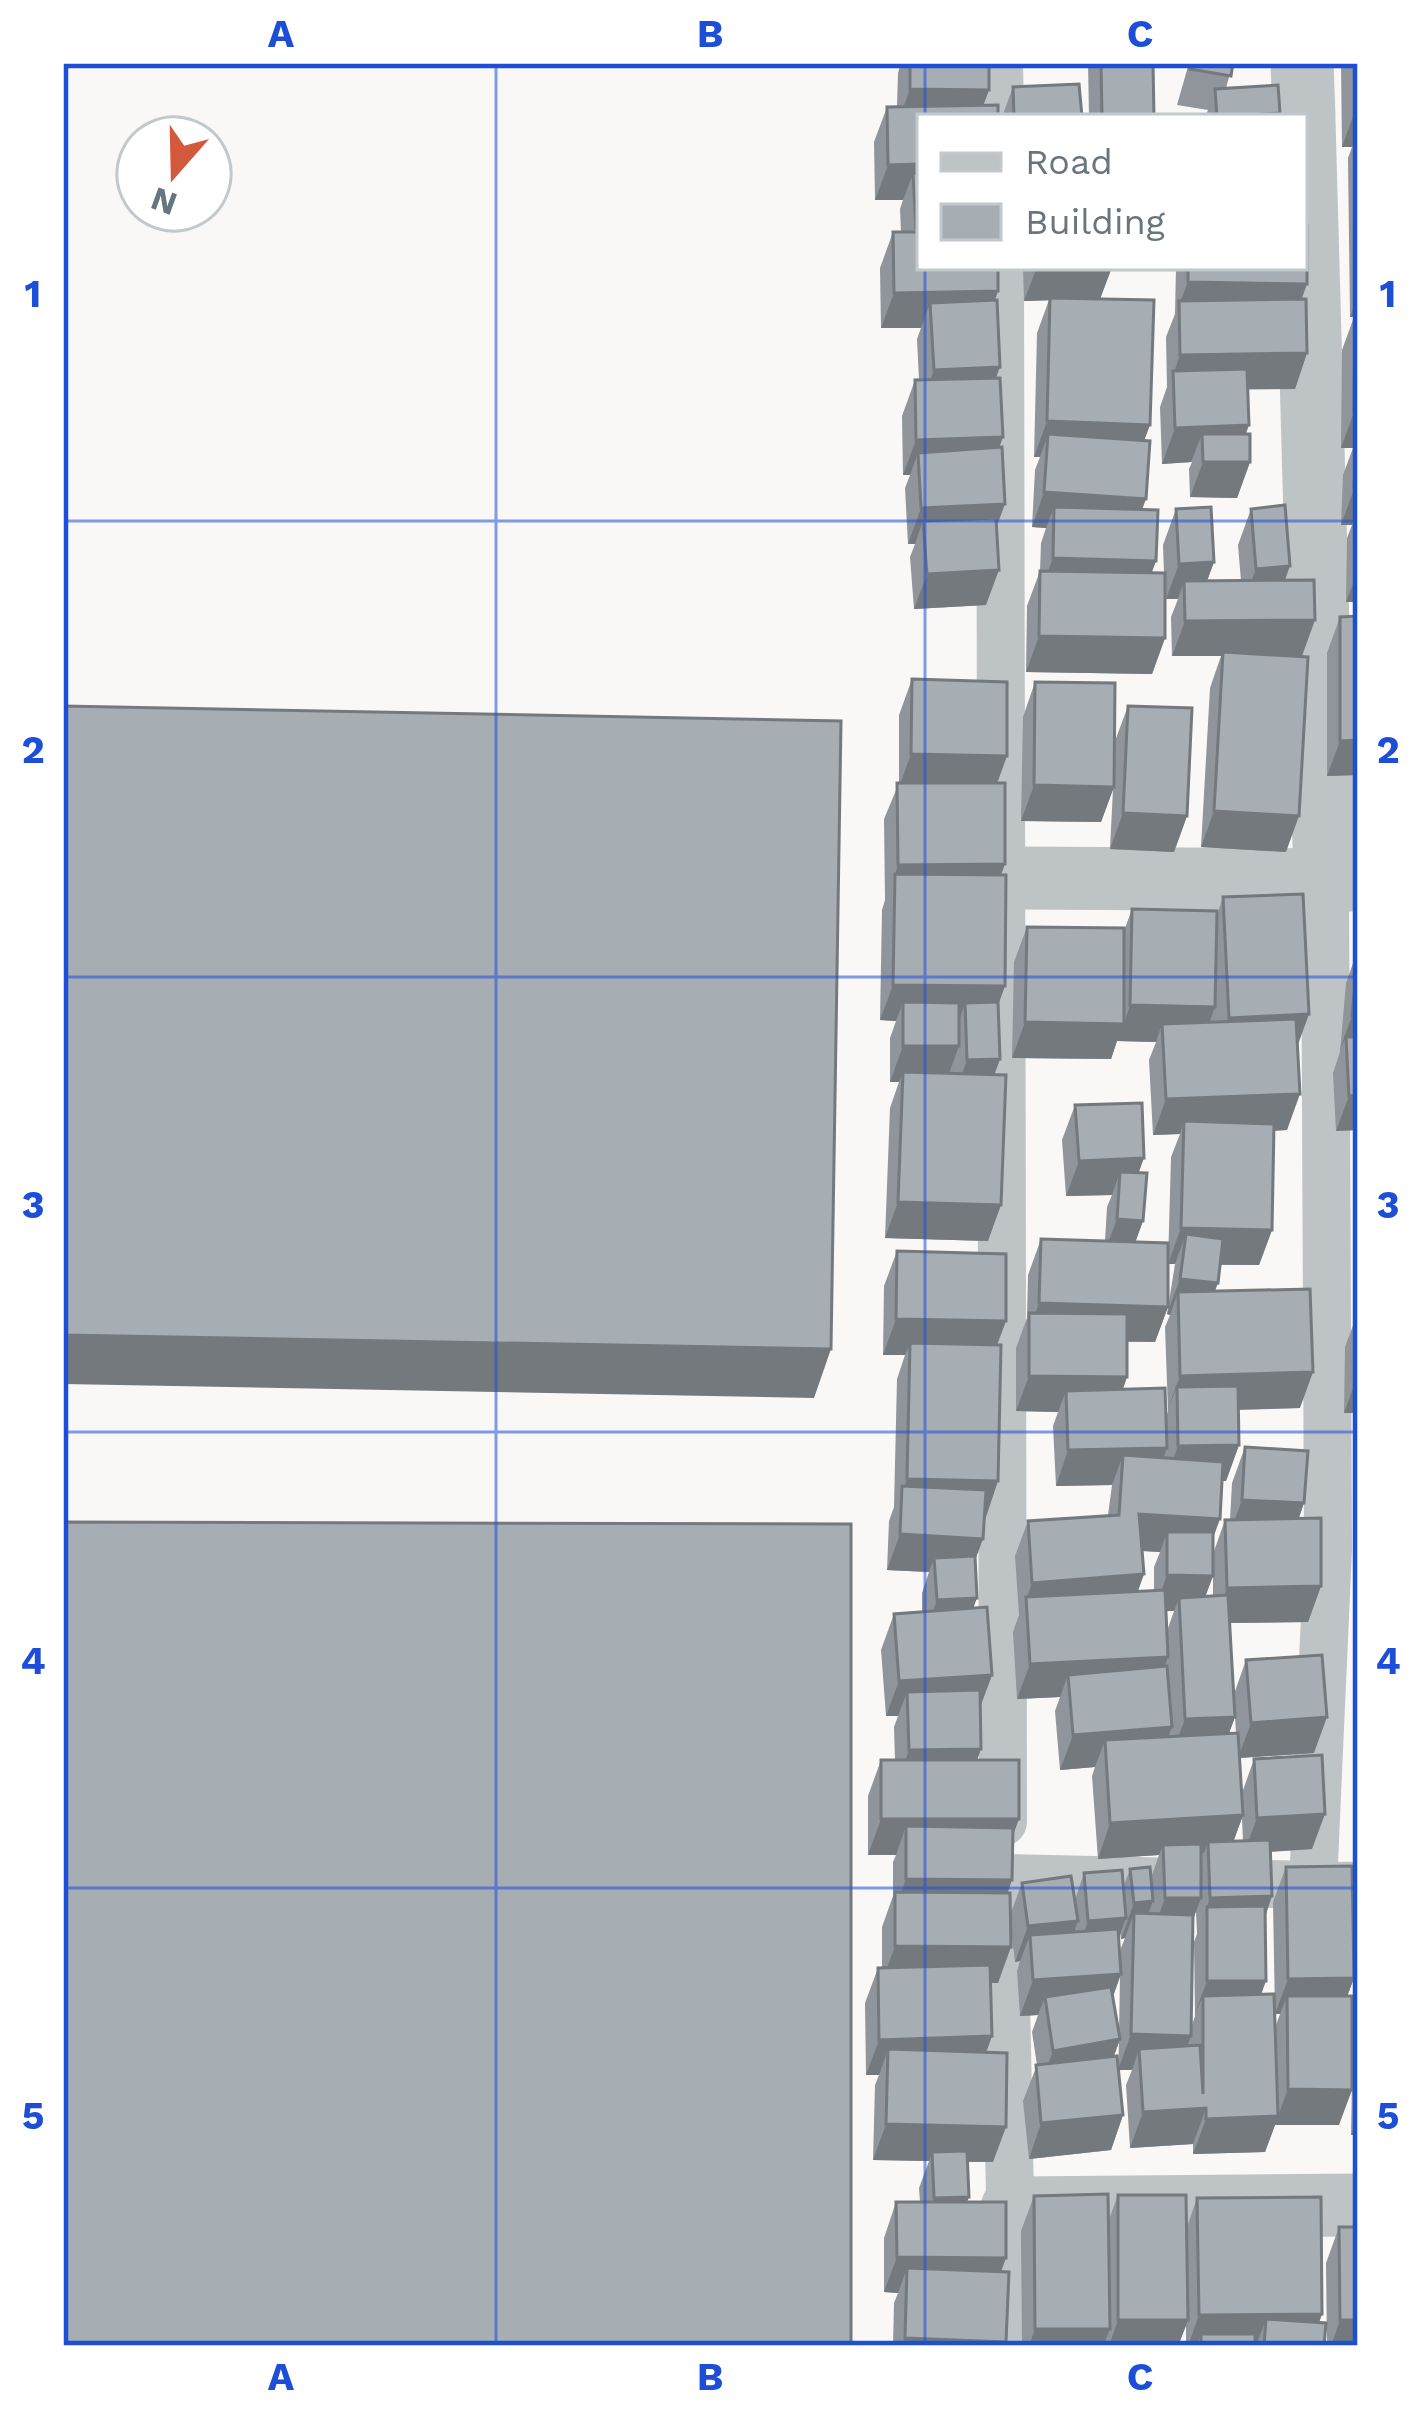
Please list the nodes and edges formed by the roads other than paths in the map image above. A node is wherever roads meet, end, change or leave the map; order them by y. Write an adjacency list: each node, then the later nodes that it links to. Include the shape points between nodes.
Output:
1 (1000, 63): 3 (street)
2 (1302, 63): 4 (street)
3 (1000, 114)
4 (1304, 114)
5 (1307, 178): 8 (street)
6 (1000, 270): 7 (street)
7 (1001, 878): 8 (street); 11 (street)
8 (1342, 880): 9 (street)
9 (1328, 1550): 10 (street); 12 (street)
10 (1358, 1598)
11 (1004, 1878): 12 (street); 14 (street)
12 (1335, 1886)
13 (1358, 2205): 14 (street)
14 (1012, 2208): 15 (street)
15 (1013, 2346)

